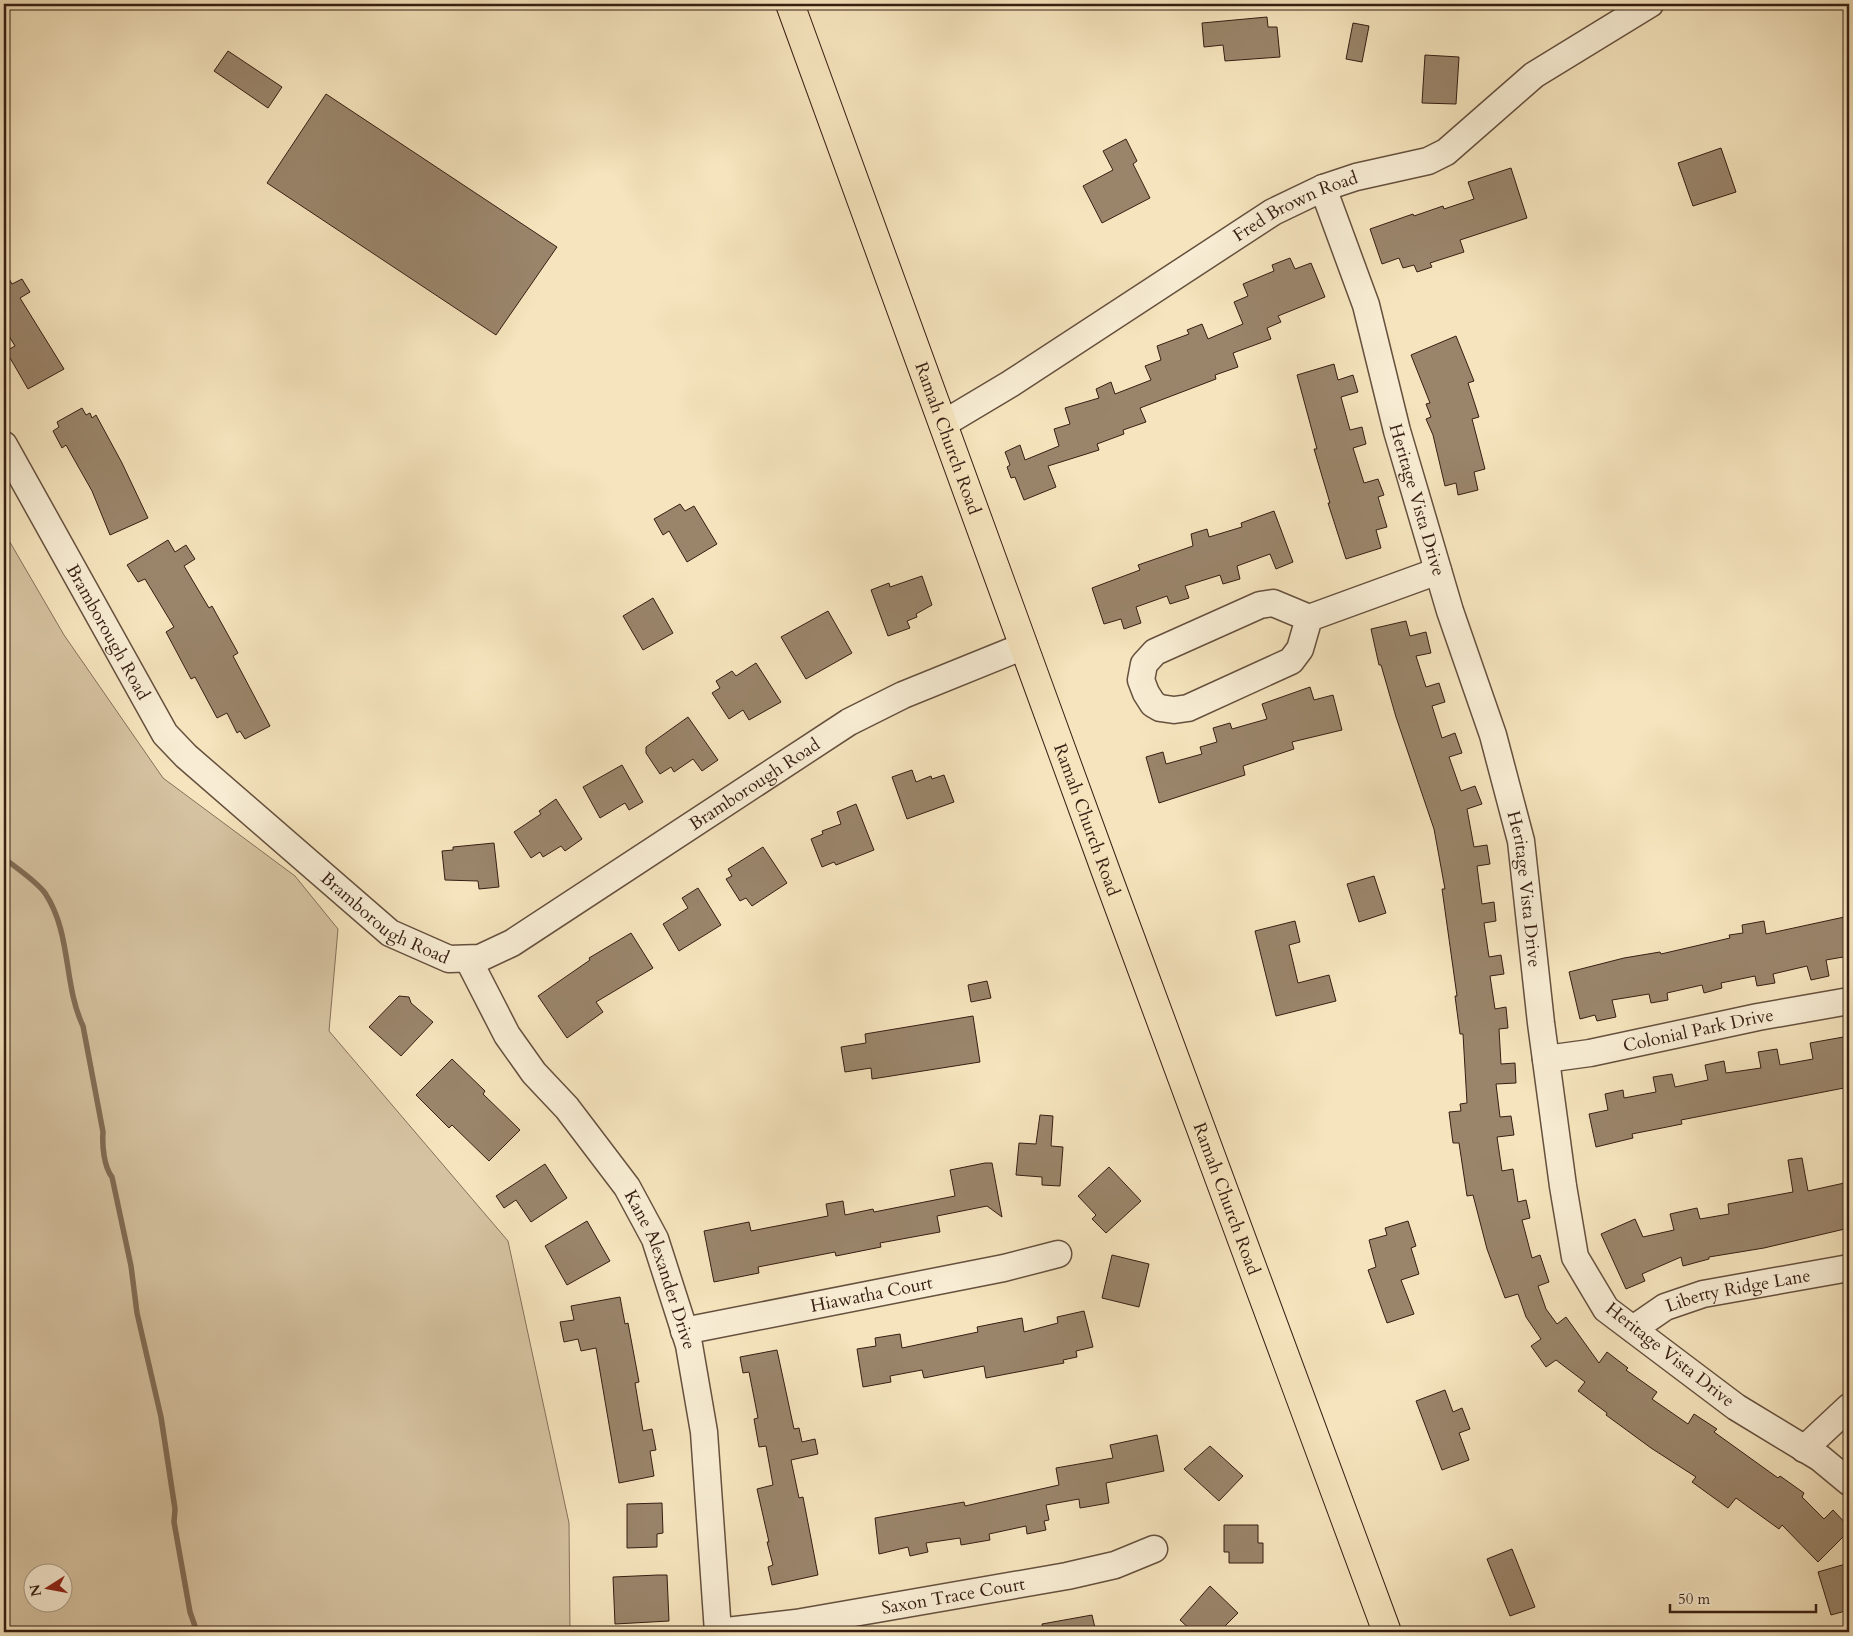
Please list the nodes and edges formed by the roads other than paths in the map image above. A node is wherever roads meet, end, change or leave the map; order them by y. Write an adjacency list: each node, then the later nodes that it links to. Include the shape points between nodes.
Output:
1 (790, 4): 4 (main road, Ramah Church Road)
2 (1650, 4): 3 (street, Fred Brown Road, via 1534,75 1446,152 1428,161)
3 (1323, 188): 4 (street, Fred Brown Road, via 1254,222 1010,384); 6 (street, Heritage Vista Drive, via 1366,305 1397,431)
4 (943, 424): 8 (main road, Ramah Church Road)
5 (4, 445): 9 (street, Bramborough Road, via 164,734 390,933 449,959)
6 (1438, 571): 7 (street); 11 (street, Heritage Vista Drive, via 1493,735 1521,841)
7 (1309, 618): 7 (street, via 1273,603 1240,612 1154,652 1144,664 1141,680 1146,693 1160,708 1188,708 1274,669 1291,661 1300,649)
8 (1024, 646): 9 (street, Bramborough Road, via 903,695 849,722 512,943 480,958); 21 (main road, Ramah Church Road)
9 (468, 959): 15 (street, Kane Alexander Drive, via 507,1035 627,1187 655,1239)
10 (1849, 1001): 11 (street, Colonial Park Drive)
11 (1546, 1059): 14 (street, Heritage Vista Drive, via 1575,1257 1606,1309)
12 (1058, 1254): 15 (street, Hiawatha Court, via 985,1272)
13 (1849, 1268): 14 (street, Liberty Ridge Lane, via 1703,1294 1665,1307)
14 (1633, 1329): 17 (street, Heritage Vista Drive, via 1736,1407)
15 (684, 1331): 20 (street, Kane Alexander Drive, via 704,1432)
16 (1849, 1406): 17 (street)
17 (1804, 1449): 18 (street, Heritage Vista Drive)
18 (1849, 1482)
19 (1154, 1549): 20 (street, Saxon Trace Court, via 1115,1565 1067,1576 796,1623)
20 (718, 1632)
21 (1387, 1632)

